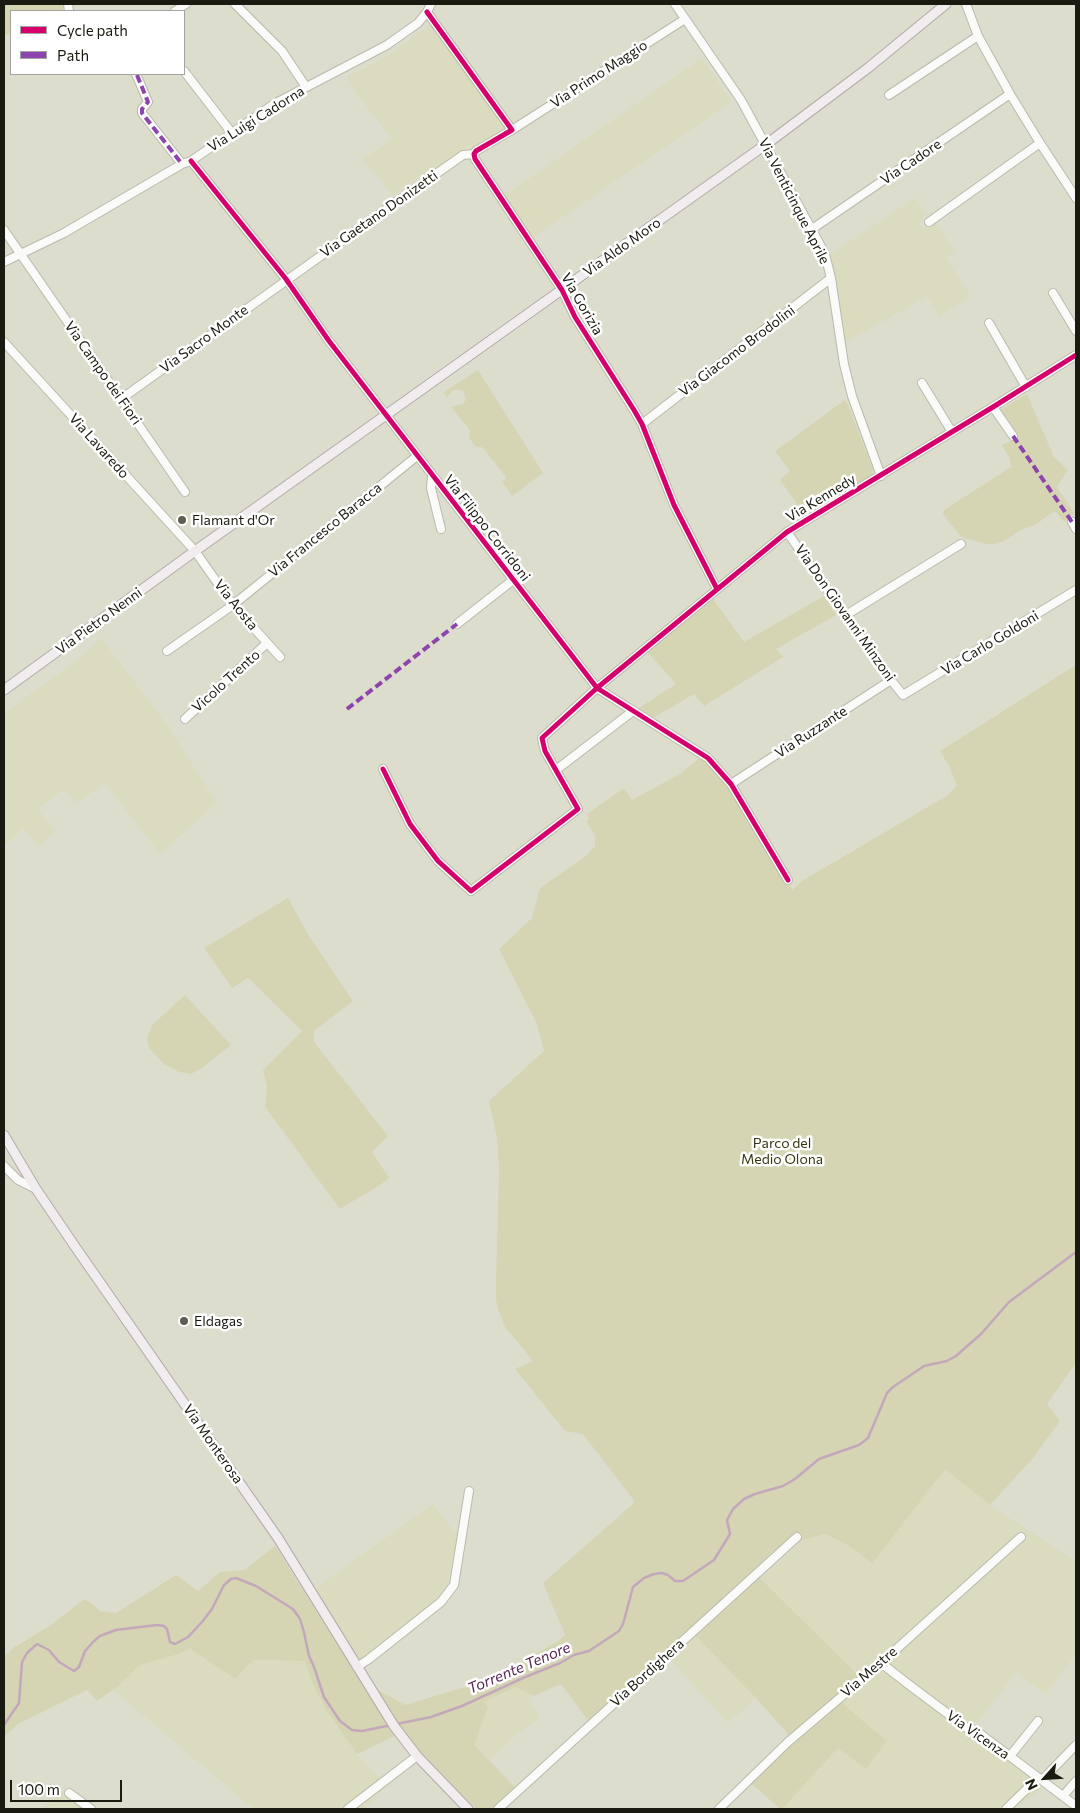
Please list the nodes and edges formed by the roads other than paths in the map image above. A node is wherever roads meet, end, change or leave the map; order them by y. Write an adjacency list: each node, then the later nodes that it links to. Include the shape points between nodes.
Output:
1 (235, 4): 11 (street, via 282,51)
2 (431, 4): 6 (street, Via Luigi Cadorna)
3 (675, 4): 7 (street, Via Venticinque Aprile)
4 (946, 4): 17 (main road, Via Aldo Moro)
5 (966, 4): 8 (street)
6 (427, 12): 11 (street, Via Luigi Cadorna, via 418,24 387,45); 14 (street)
7 (685, 19): 14 (street, Via Primo Maggio); 17 (street, Via Venticinque Aprile, via 734,88)
8 (978, 36): 12 (street); 13 (street)
9 (185, 72): 15 (street)
10 (139, 75): 20 (street, via 148,102 141,111)
11 (306, 87): 15 (street, Via Luigi Cadorna)
12 (1010, 94): 16 (street); 24 (street, Via Cadore)
13 (889, 96)
14 (512, 130): 18 (street)
15 (231, 132): 19 (street, Via Luigi Cadorna)
16 (1040, 143): 21 (street); 22 (street)
17 (766, 145): 24 (street, Via Venticinque Aprile); 29 (main road, Via Aldo Moro)
18 (474, 154): 28 (street, Via Gaetano Donizetti, via 463,155); 29 (street, Via Gorizia)
19 (191, 160): 20 (street, Via Luigi Cadorna); 28 (street, Via Filippo Corridoni)
20 (182, 164): 25 (street, Via Luigi Cadorna, via 64,233)
21 (1076, 198)
22 (929, 222)
23 (4, 230): 25 (street, Via Campo dei Fiori)
24 (812, 230): 27 (street, Via Venticinque Aprile, via 825,254)
25 (21, 254): 26 (street, Via Luigi Cadorna); 37 (street, Via Campo dei Fiori)
26 (4, 262)
27 (832, 278): 40 (street, Via Giacomo Brodolini); 45 (street, Via Venticinque Aprile, via 844,364)
28 (286, 279): 37 (street, Via Sacro Monte); 39 (street, Via Filippo Corridoni)
29 (562, 290): 39 (main road, Via Aldo Moro); 40 (street, Via Gorizia, via 575,317)
30 (1053, 293): 32 (street)
31 (989, 323): 36 (street)
32 (1076, 331)
33 (4, 342): 50 (street, Via Lavaredo)
34 (1076, 355): 36 (street, Via Kennedy)
35 (922, 382): 41 (street)
36 (1026, 387): 38 (street, Via Kennedy)
37 (121, 399): 46 (street, Via Campo dei Fiori)
38 (993, 407): 41 (street, Via Kennedy); 42 (street)
39 (386, 414): 43 (street, Via Filippo Corridoni); 50 (main road, Via Aldo Moro)
40 (642, 424): 52 (street, Via Gorizia, via 674,505)
41 (952, 432): 45 (street, Via Kennedy)
42 (1013, 436)
43 (417, 456): 44 (street, Via Filippo Corridoni); 54 (street, Via Francesco Baracca)
44 (432, 476): 47 (street, Via Filippo Corridoni, via 431,488); 51 (street, Via Filippo Corridoni)
45 (881, 476): 48 (street, Via Kennedy)
46 (185, 492)
47 (441, 529)
48 (787, 532): 52 (street, Via Kennedy); 55 (street, Via Don Giovanni Minzoni)
49 (961, 544): 55 (street)
50 (195, 551): 54 (street, Via Aosta); 62 (main road, Via Pietro Nenni)
51 (513, 580): 56 (street); 61 (street, Via Filippo Corridoni)
52 (716, 589): 61 (street, Via Kennedy)
53 (1076, 590): 63 (street, Via Carlo Goldoni)
54 (233, 605): 57 (street, Via Aosta); 58 (street, Via Francesco Baracca)
55 (846, 616): 60 (street, Via Don Giovanni Minzoni)
56 (457, 624)
57 (267, 644): 59 (street, Via Aosta); 65 (street, Vicolo Trento)
58 (167, 651)
59 (280, 657)
60 (891, 680): 63 (street, Via Don Giovanni Minzoni); 68 (street, Via Ruzzante)
61 (597, 688): 64 (street, Via Filippo Corridoni); 67 (street, Via Kennedy, via 542,738)
62 (4, 690)
63 (903, 695)
64 (633, 711): 67 (street); 68 (street, Via Filippo Corridoni, via 708,758)
65 (185, 719)
66 (382, 769): 67 (street, via 410,824 438,861 471,891 578,809)
67 (556, 770)
68 (731, 784): 69 (street, Via Filippo Corridoni)
69 (788, 880)
70 (4, 1135): 72 (main road, Via Monterosa)
71 (4, 1166): 72 (street, via 18,1180)
72 (36, 1189): 77 (main road, Via Monterosa, via 278,1538)
73 (469, 1490): 77 (street, via 454,1584 441,1602)
74 (1021, 1537): 76 (street, Via Mestre)
75 (797, 1538): 90 (street, Via Bordighera)
76 (881, 1662): 81 (street, Via Vicenza, via 968,1729 975,1730); 91 (street, Via Mestre, via 788,1742)
77 (357, 1667): 80 (main road, Via Monterosa)
78 (1038, 1721): 81 (street)
79 (1076, 1745): 82 (street)
80 (417, 1756): 88 (street); 89 (main road, Via Monterosa)
81 (1010, 1756): 82 (street, Via Vicenza)
82 (1040, 1779): 85 (street, Via Vicenza); 92 (street)
83 (1076, 1781): 85 (street)
84 (69, 1793): 87 (street)
85 (1063, 1796): 86 (street, Via Vicenza)
86 (1076, 1806)
87 (91, 1809)
88 (348, 1809)
89 (468, 1809)
90 (498, 1809)
91 (719, 1809)
92 (1006, 1809)

